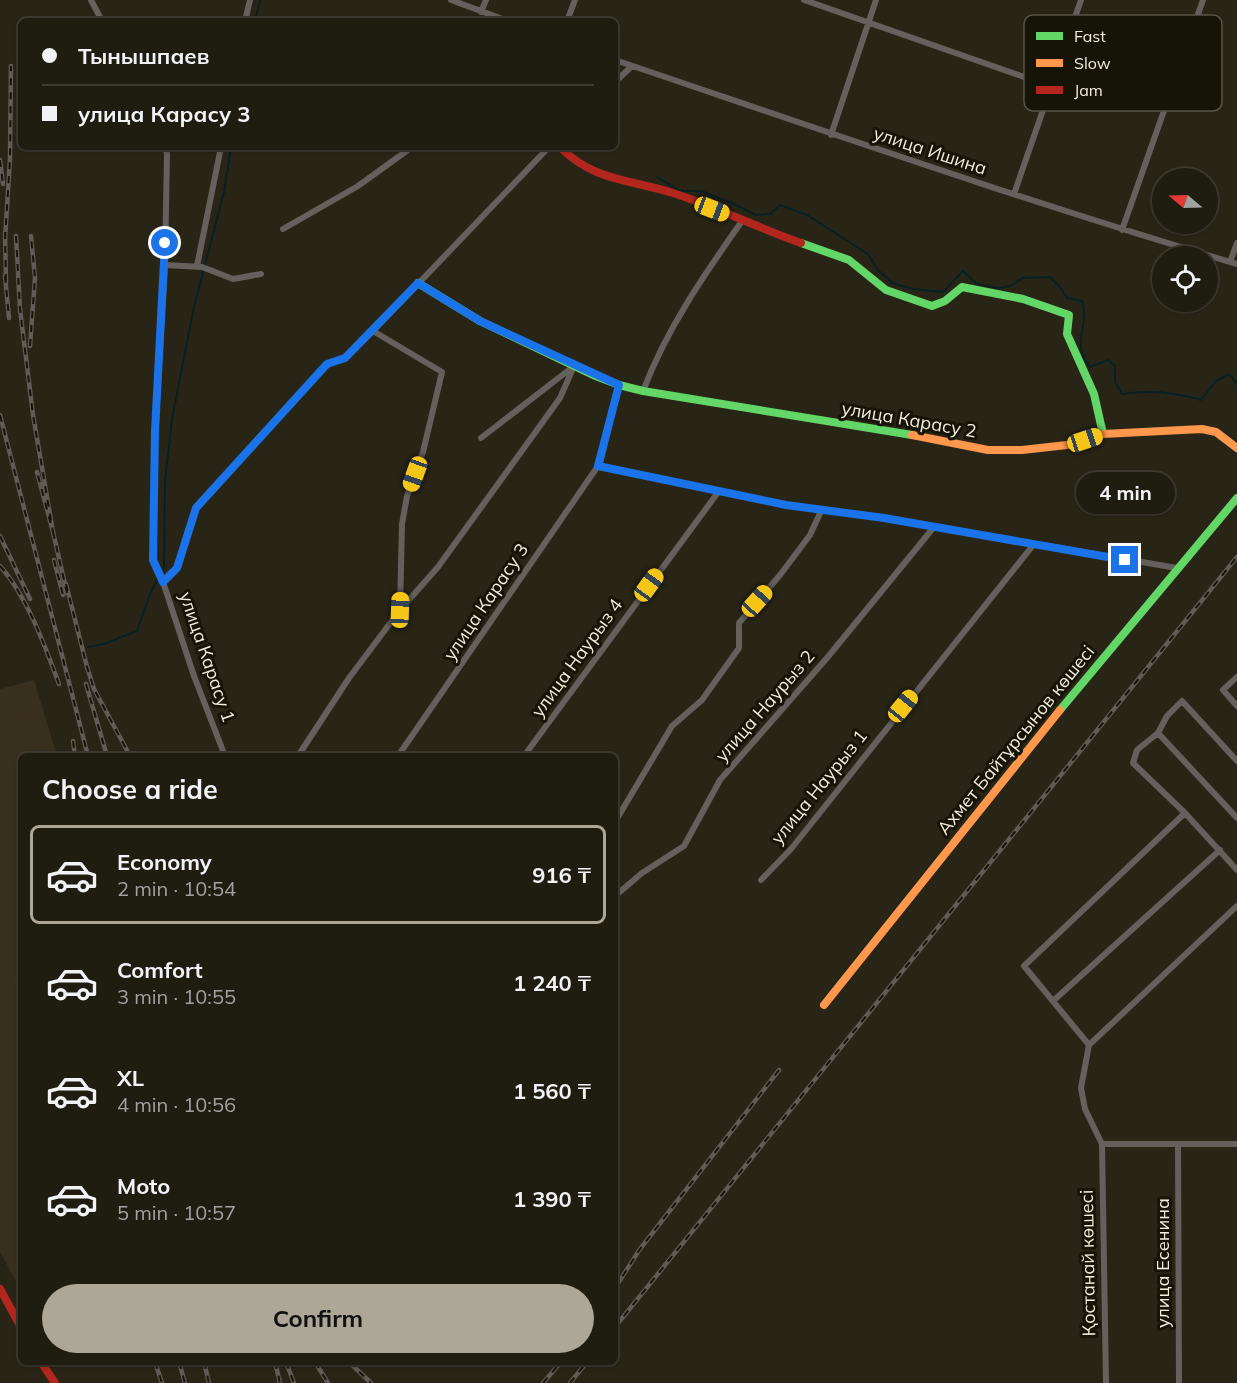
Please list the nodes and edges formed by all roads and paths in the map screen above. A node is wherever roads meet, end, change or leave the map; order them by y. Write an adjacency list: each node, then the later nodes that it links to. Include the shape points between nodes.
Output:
1 (92, 0): 13 (street)
2 (250, 0): 14 (street)
3 (451, 0): 10 (street)
4 (486, 0): 10 (street)
5 (575, 0): 16 (street)
6 (804, 0): 17 (street)
7 (876, 0): 17 (street)
8 (1081, 0): 11 (street)
9 (1203, 0): 12 (street)
10 (481, 12): 15 (street)
11 (1076, 15)
12 (1198, 15)
13 (101, 18)
14 (246, 18)
15 (499, 18)
16 (568, 18)
17 (868, 23): 20 (street); 24 (street)
18 (618, 61): 19 (street, улица Ишина)
19 (632, 66): 21 (street); 24 (street, улица Ишина)
20 (1024, 77)
21 (618, 79)
22 (1042, 111): 30 (street)
23 (1164, 111): 33 (street)
24 (831, 135): 30 (street, улица Ишина)
25 (166, 150): 36 (street)
26 (220, 150): 37 (street)
27 (408, 150): 32 (street, via 358,186)
28 (546, 150): 39 (street, улица Карасу 1)
29 (563, 150): 31 (street, via 600,175 673,193)
30 (1014, 194): 33 (street, улица Ишина)
31 (742, 221): 43 (street, via 675,323); 44 (street, via 849,260 886,290 932,306 962,287 1023,298 1069,315 1067,334 1094,394)
32 (283, 229)
33 (1122, 230): 35 (street, улица Ишина)
34 (1237, 243): 35 (street)
35 (1234, 263)
36 (165, 265): 37 (street); 54 (street, via 155,431 153,560)
37 (200, 267): 38 (street, via 233,279)
38 (261, 274)
39 (418, 283): 40 (street, улица Карасу 1); 41 (street, улица Карасу 2, via 480,321)
40 (373, 331): 54 (street, улица Карасу 1, via 345,358 327,364 196,508 177,568); 55 (street, via 442,372 402,524)
41 (574, 366): 42 (street, улица Карасу 2); 45 (street); 55 (street, via 554,407 438,567)
42 (619, 385): 43 (street, улица Карасу 2); 47 (street, улица Карасу 3)
43 (643, 391): 44 (street, улица Карасу 2, via 988,450 1067,446)
44 (1103, 434): 46 (street, улица Карасу 2, via 1202,429 1216,432)
45 (481, 438)
46 (1237, 448)
47 (598, 466): 48 (street); 61 (street, улица Карасу 3)
48 (719, 490): 50 (street); 62 (street, улица Наурыз 4)
49 (1237, 498): 53 (street, Ахмет Байтұрсынов көшесі)
50 (822, 509): 51 (street); 65 (street, via 810,535 739,623 739,648 702,700 672,726)
51 (934, 527): 52 (street); 70 (street, улица Наурыз 2, via 720,780 684,846)
52 (1034, 544): 53 (street); 69 (street, улица Наурыз 1, via 791,849)
53 (1177, 568): 73 (street, Ахмет Байтұрсынов көшесі)
54 (163, 582): 59 (street, улица Карасу 1)
55 (400, 610): 60 (street)
56 (1237, 677): 57 (street, via 1223,690)
57 (1237, 706)
58 (1158, 733): 63 (street, via 1182,701); 64 (street, via 1137,750 1133,763); 66 (street)
59 (224, 753)
60 (300, 753)
61 (400, 753)
62 (526, 753)
63 (1237, 761)
64 (1185, 813): 67 (street); 72 (street, via 1024,966)
65 (618, 817)
66 (1237, 818)
67 (1220, 850): 68 (street); 72 (street)
68 (1237, 870)
69 (761, 880)
70 (618, 893)
71 (1237, 906): 74 (street)
72 (1053, 1001): 74 (street)
73 (824, 1005)
74 (1089, 1045): 75 (street, via 1081,1088 1085,1109)
75 (1102, 1143): 76 (street); 82 (street, Қостанай көшесі)
76 (1178, 1144): 77 (street); 83 (street, улица Есенина)
77 (1237, 1144)
78 (0, 1289): 79 (street)
79 (18, 1322)
80 (43, 1365): 81 (street)
81 (55, 1383)
82 (1106, 1383)
83 (1179, 1383)

